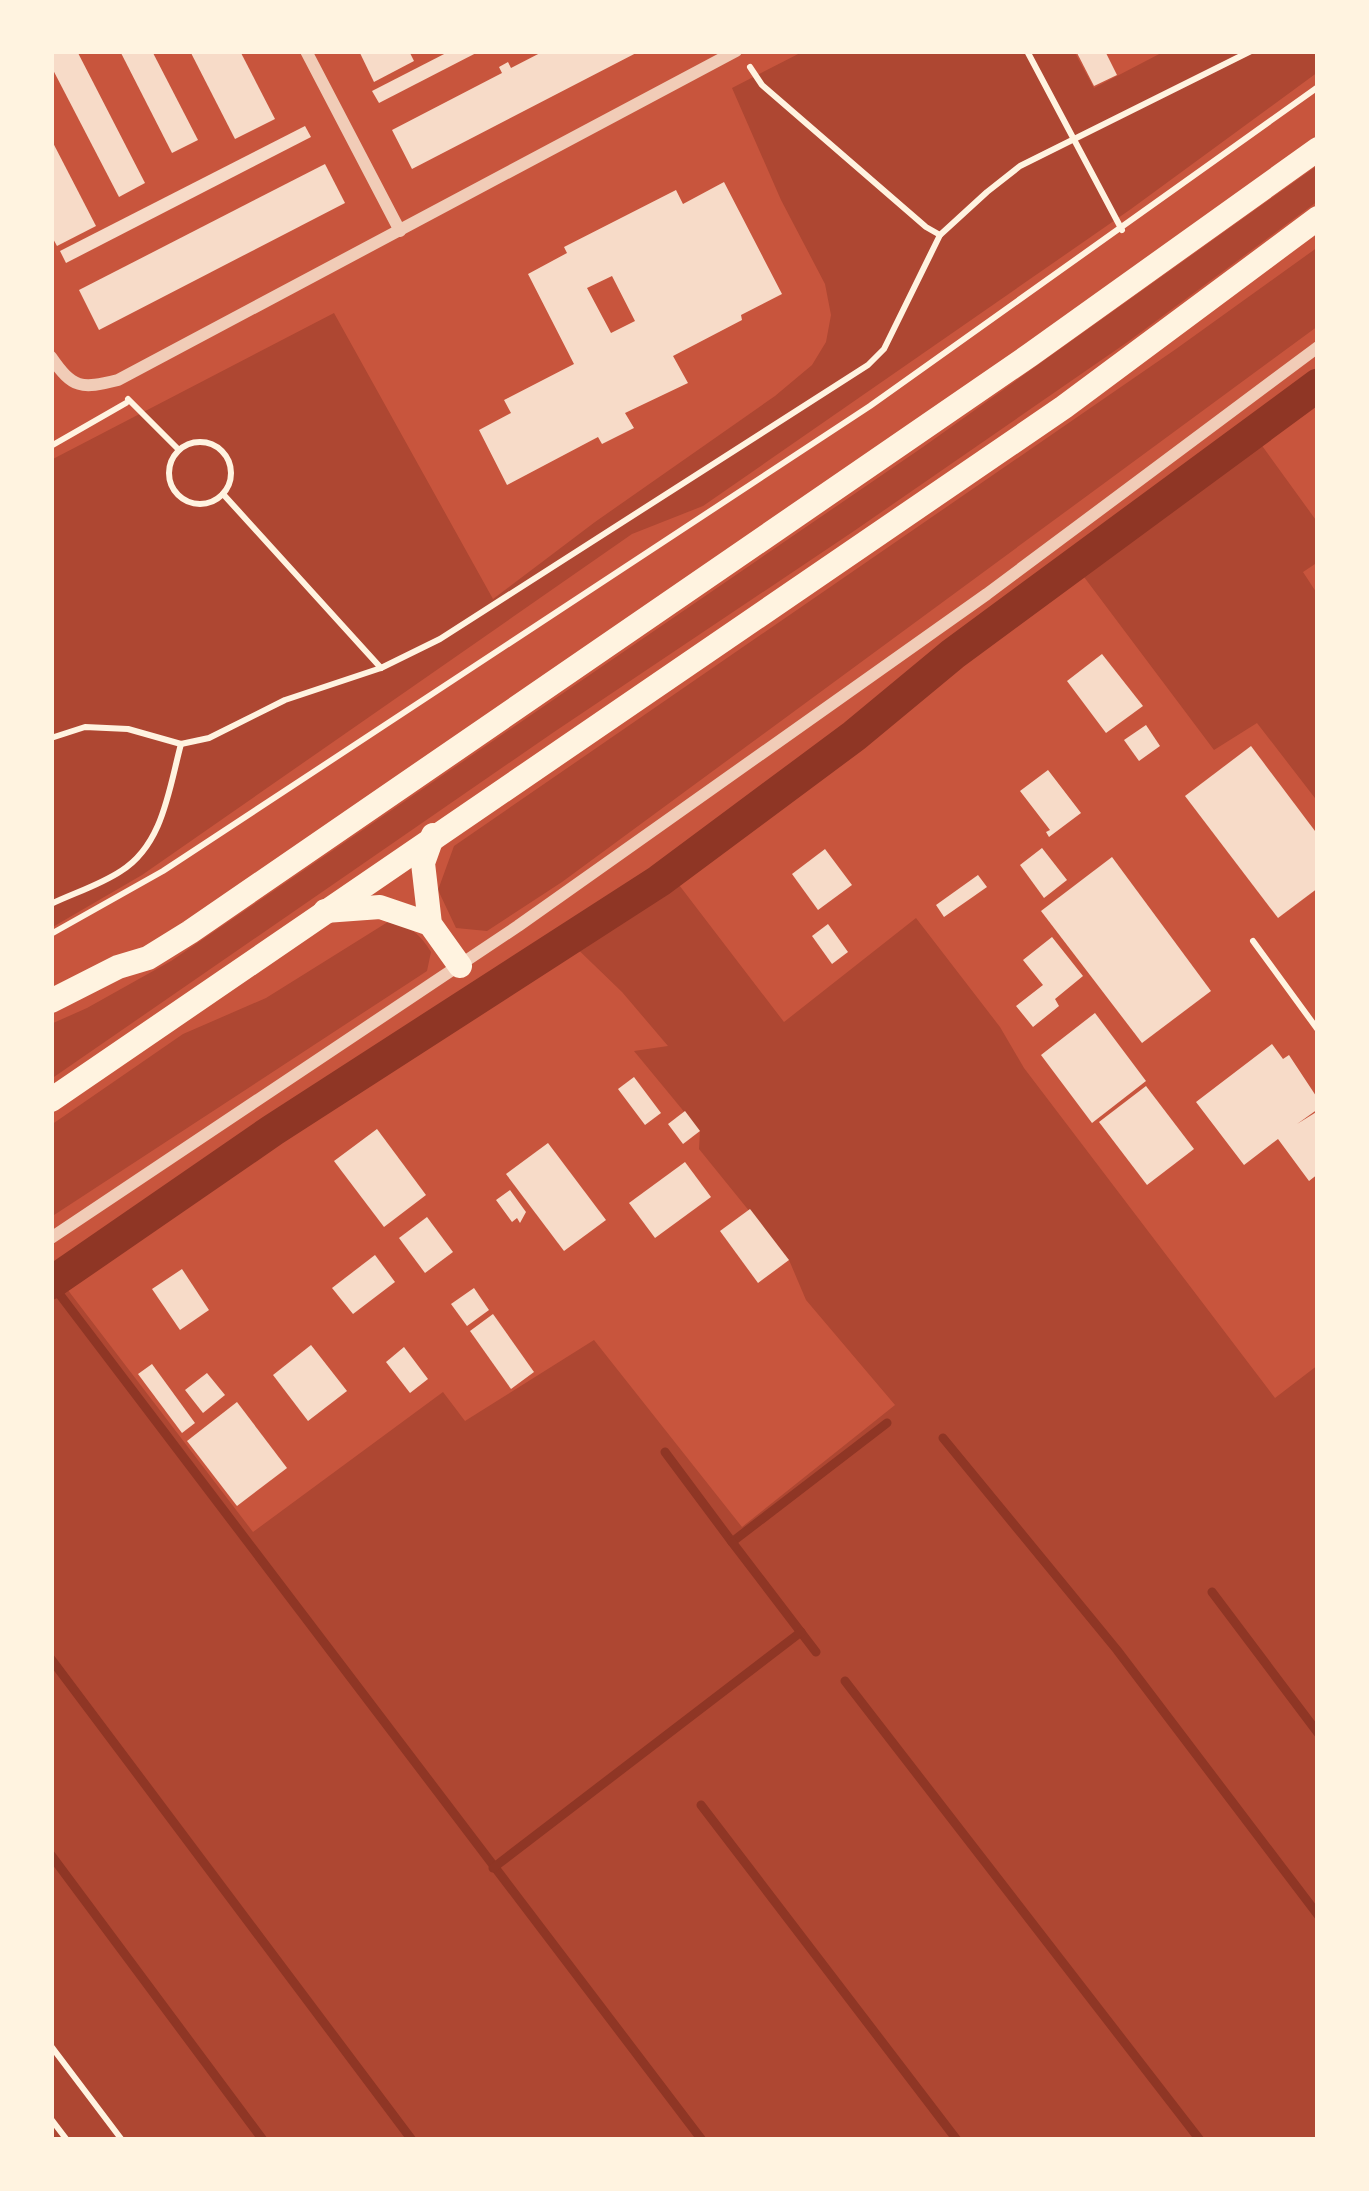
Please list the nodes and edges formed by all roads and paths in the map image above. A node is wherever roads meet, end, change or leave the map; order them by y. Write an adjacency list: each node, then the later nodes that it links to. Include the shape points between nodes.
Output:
1 (306, 51): 11 (street)
2 (738, 51): 5 (street); 12 (path, via 762,85)
3 (1027, 51): 7 (path)
4 (1251, 51): 7 (path)
5 (707, 58): 11 (street)
6 (1318, 87): 10 (path)
7 (1074, 140): 10 (path); 12 (path, via 1020,166)
8 (1318, 149): 30 (highway, via 190,932)
9 (1318, 218): 23 (highway, via 1064,406)
10 (1122, 230): 27 (path, via 163,871)
11 (400, 231): 15 (street)
12 (940, 235): 20 (path, via 884,349 868,365 440,639)
13 (1318, 347): 29 (street)
14 (51, 357): 15 (street, via 66,379 87,388)
15 (118, 380): 16 (path)
16 (129, 401): 17 (path); 18 (path)
17 (51, 446)
18 (178, 449): 19 (path, via 196,442 222,450 230,467); 19 (path, via 169,467 178,495 206,504)
19 (224, 494): 20 (path)
20 (381, 668): 22 (path)
21 (51, 738): 22 (path, via 85,727)
22 (181, 744): 24 (path, via 157,830 141,854)
23 (433, 835): 25 (highway); 26 (highway, via 423,863)
24 (51, 904)
25 (323, 911): 26 (highway, via 380,907); 32 (highway)
26 (430, 924): 29 (highway)
27 (51, 934)
28 (1253, 941): 31 (path)
29 (460, 967): 33 (street)
30 (51, 1001)
31 (1318, 1030)
32 (51, 1100)
33 (51, 1238)
34 (51, 2046): 37 (path)
35 (51, 2119): 36 (path)
36 (67, 2140)
37 (122, 2140)

